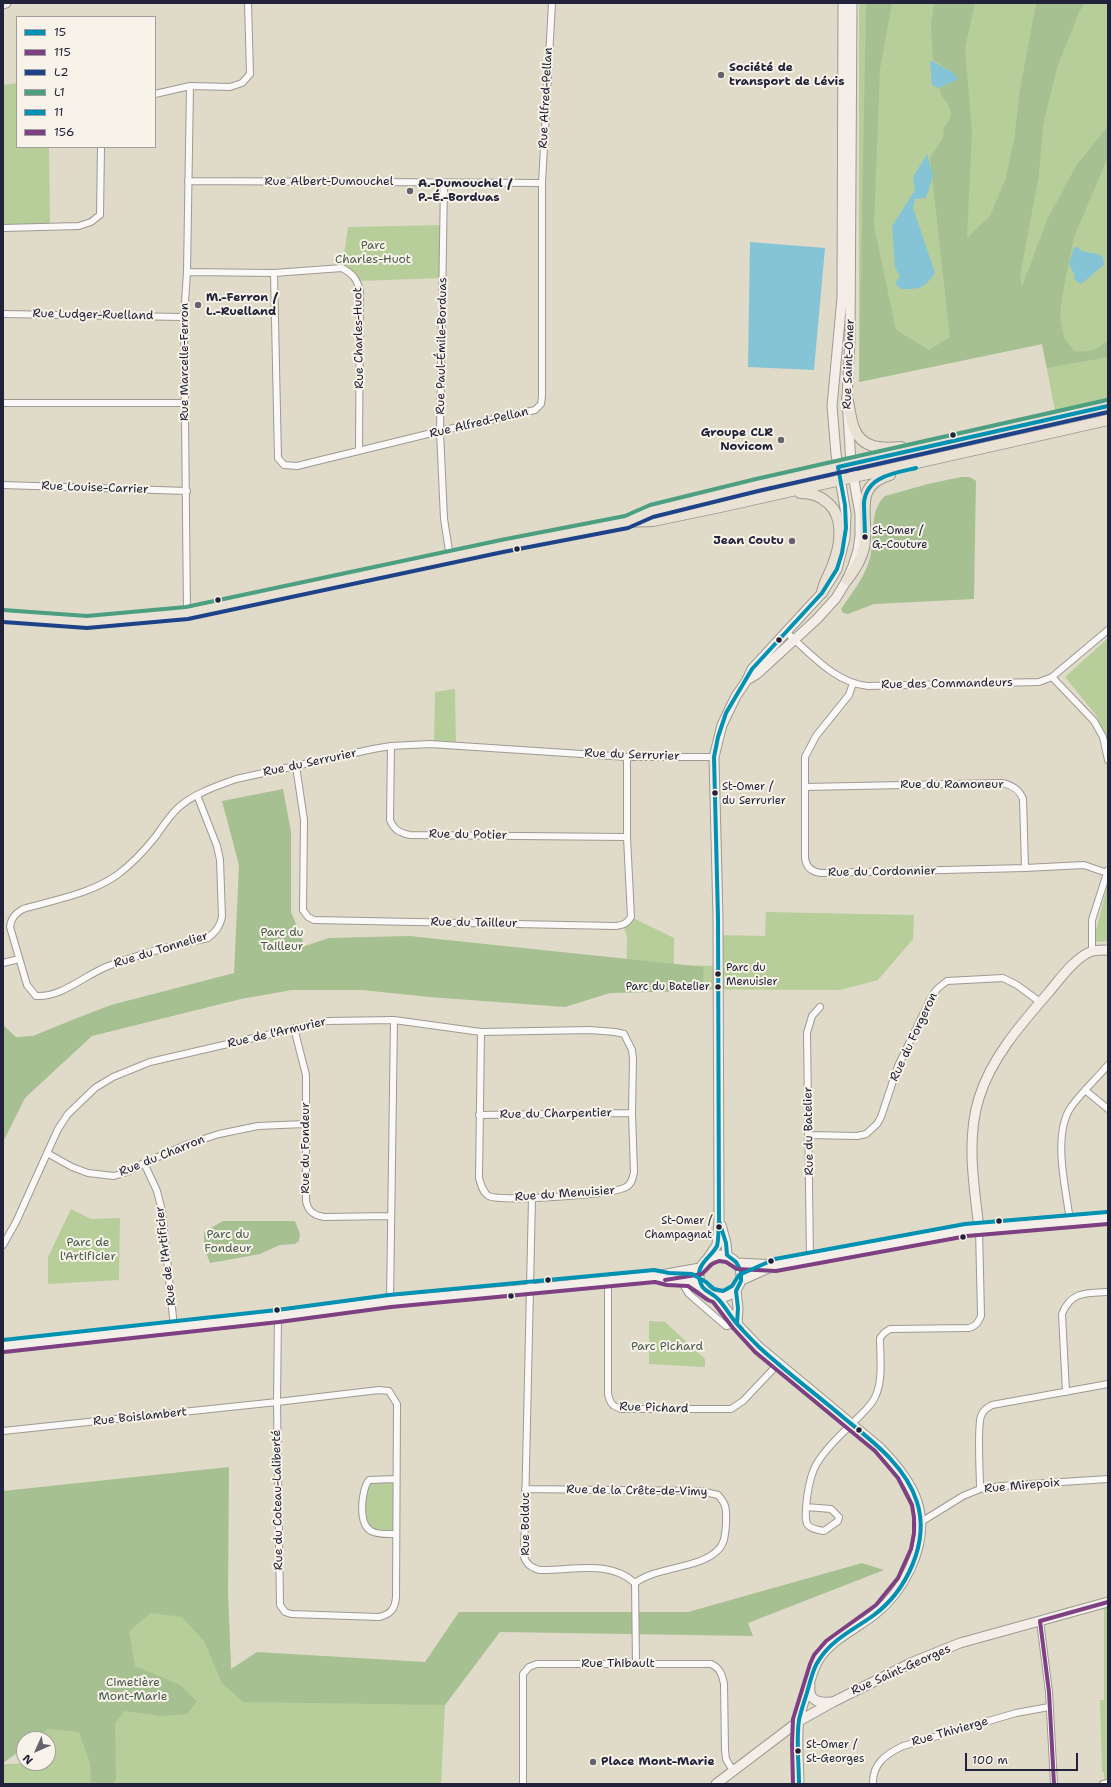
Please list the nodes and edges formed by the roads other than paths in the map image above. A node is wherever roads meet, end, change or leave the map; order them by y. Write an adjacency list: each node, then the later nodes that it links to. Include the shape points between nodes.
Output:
1 (248, 3): 5 (street, via 250,74 242,83 230,87)
2 (552, 3): 10 (street, Rue Alfred-Pellan)
3 (843, 3): 26 (street, Rue Saint-Omer, via 842,298 832,406)
4 (852, 3): 16 (street, Rue Saint-Omer, via 850,339)
5 (190, 86): 6 (street); 8 (street, Rue Marcelle-Ferron)
6 (156, 94)
7 (101, 148): 11 (street, via 100,215 91,222 79,226)
8 (188, 180): 9 (street, Rue Albert-Dumouchel); 12 (street, Rue Marcelle-Ferron)
9 (444, 183): 10 (street, Rue Albert-Dumouchel); 21 (street, Rue Paul-Émile-Borduas)
10 (542, 183): 21 (street, Rue Alfred-Pellan, via 541,404 535,410)
11 (3, 228)
12 (187, 272): 13 (street, Rue Charles-Huot); 15 (street, Rue Marcelle-Ferron)
13 (274, 272): 23 (street, Rue Charles-Huot, via 342,268 358,280); 23 (street, Rue Alfred-Pellan, via 278,458 284,465 297,466)
14 (3, 314): 15 (street, Rue Ludger-Ruelland)
15 (184, 316): 18 (street, Rue Marcelle-Ferron)
16 (847, 398): 22 (main road, via 854,428 865,443 884,449 912,445); 25 (street, Rue Saint-Omer)
17 (3, 403): 18 (street)
18 (185, 403): 30 (street, Rue Marcelle-Ferron)
19 (1108, 406): 22 (main road)
20 (1108, 420): 24 (main road)
21 (440, 431): 23 (street, Rue Alfred-Pellan); 33 (street, Rue Paul-Émile-Borduas, via 444,519)
22 (927, 446): 25 (main road)
23 (359, 451)
24 (930, 461): 27 (main road); 34 (main road, via 881,478 868,489 865,498 864,547 857,567)
25 (851, 464): 26 (main road); 27 (street, Rue Saint-Omer)
26 (838, 467): 28 (street, Rue Saint-Omer); 32 (main road, via 651,511)
27 (854, 477): 28 (main road); 34 (street, Rue Saint-Omer, via 860,514 860,536 858,550)
28 (841, 480): 31 (main road); 35 (street, Rue Saint-Omer, via 846,514 845,538 837,569)
29 (3, 486): 30 (street, Rue Louise-Carrier)
30 (187, 491): 36 (street, Rue Marcelle-Ferron)
31 (772, 496): 32 (main road, via 653,521); 35 (main road, via 815,494 835,510 839,523 839,541 834,564)
32 (627, 522): 33 (main road)
33 (450, 558): 36 (main road)
34 (847, 580): 40 (street, Rue Saint-Omer, via 833,601)
35 (822, 593): 39 (street, Rue Saint-Omer)
36 (187, 613): 37 (main road, via 87,622)
37 (3, 616)
38 (1108, 630): 41 (street, Rue des Commandeurs)
39 (786, 632): 40 (street, Rue des Commandeurs); 42 (street, Rue Saint-Omer, via 752,669)
40 (795, 640): 42 (street, Rue Saint-Omer); 43 (street, Rue des Commandeurs, via 834,674)
41 (1052, 677): 43 (street, Rue des Commandeurs, via 1039,682 868,686); 47 (street, via 1094,721 1103,737)
42 (747, 680): 46 (street, Rue Saint-Omer, via 726,713)
43 (853, 684): 49 (street, Rue du Cordonnier, via 849,695 809,746 805,757)
44 (391, 746): 45 (street, Rue du Serrurier, via 430,744); 48 (street, Rue du Serrurier); 51 (street, Rue du Potier, via 390,820 393,827 401,833)
45 (627, 757): 46 (street, Rue du Serrurier); 51 (street, Rue du Tailleur)
46 (714, 757): 75 (street, Rue Saint-Omer, via 718,935)
47 (1108, 760)
48 (296, 766): 50 (street, Rue du Serrurier, via 236,779); 51 (street, Rue du Tailleur, via 304,820 303,910 314,920 623,925 631,917)
49 (805, 787): 52 (street, Rue du Ramoneur, via 1002,783 1010,785 1023,799); 52 (street, Rue du Cordonnier, via 805,858 806,865 816,873)
50 (197, 795): 56 (street, Rue du Serrurier, via 179,807 139,856 116,876 88,890 14,914 10,927); 56 (street, Rue du Tonnelier, via 220,860 222,917 220,924 208,938 128,959 44,996 36,996 27,985)
51 (627, 837)
52 (1025, 868): 53 (street, Rue du Cordonnier, via 1084,865)
53 (1108, 871): 55 (street, via 1092,920)
54 (1108, 950): 55 (street)
55 (1092, 951): 58 (street, via 1079,960)
56 (19, 959): 57 (street)
57 (3, 963)
58 (1040, 1002): 69 (street, Rue du Forgeron, via 1003,978 947,981 936,989 932,996 903,1056 877,1124 866,1134 857,1136); 77 (street, via 994,1064 979,1098 972,1149)
59 (820, 1007): 69 (street, Rue du Batelier, via 812,1016 808,1033)
60 (394, 1020): 61 (street, Rue de l'Armurier, via 327,1021); 62 (street, Rue du Menuisier); 73 (street)
61 (294, 1028): 68 (street, Rue du Fondeur, via 306,1075); 70 (street, Rue de l'Armurier, via 150,1062 113,1078 95,1088 68,1114)
62 (481, 1032): 66 (street, Rue du Menuisier, via 590,1030 624,1034 632,1050); 67 (street, Rue du Menuisier)
63 (1108, 1065): 64 (street)
64 (1086, 1090): 65 (street); 76 (street, via 1071,1107 1062,1137 1061,1152)
65 (1108, 1109)
66 (632, 1113): 67 (street, Rue du Charpentier); 72 (street, Rue du Menuisier, via 634,1172 628,1187 606,1192)
67 (479, 1115): 72 (street, Rue du Menuisier, via 479,1178 484,1192 494,1198)
68 (305, 1124): 71 (street, Rue du Charron, via 258,1126 239,1130 188,1144); 73 (street, Rue du Fondeur, via 306,1201 312,1213 324,1217)
69 (810, 1135): 81 (street, Rue du Batelier)
70 (47, 1152): 71 (street, Rue du Charron, via 72,1166 101,1176 114,1176); 78 (street, Rue de l'Armurier)
71 (144, 1163): 97 (street, Rue de l'Artificier, via 157,1191 162,1211)
72 (532, 1198): 90 (street, Rue Bolduc)
73 (391, 1216): 94 (street)
74 (1108, 1218): 76 (street)
75 (719, 1221): 79 (street, Rue Saint-Omer); 80 (street, Rue Saint-Omer, via 717,1245)
76 (1070, 1221): 77 (street)
77 (979, 1228): 81 (street); 103 (street, via 979,1322 969,1328 900,1329 884,1333 880,1338 879,1386 876,1396 870,1406)
78 (3, 1245)
79 (727, 1255): 80 (street, via 720,1254); 82 (street)
80 (708, 1258): 84 (street)
81 (810, 1259): 83 (street)
82 (738, 1264): 83 (street); 87 (street)
83 (776, 1265): 87 (street)
84 (700, 1268): 85 (street); 89 (street)
85 (656, 1276): 86 (street); 88 (street)
86 (680, 1280): 89 (street, via 690,1280); 96 (street, via 689,1294 726,1326)
87 (742, 1280): 91 (street)
88 (608, 1281): 90 (street); 99 (street, Rue Pichard, via 608,1394 614,1407 731,1409 743,1401)
89 (702, 1287): 93 (street)
90 (530, 1289): 94 (street); 107 (street, Rue Bolduc)
91 (736, 1291): 93 (street, via 724,1297); 96 (street)
92 (1108, 1292): 101 (street, via 1086,1293 1069,1300 1064,1308 1062,1314)
93 (717, 1297): 96 (street)
94 (390, 1301): 95 (street)
95 (278, 1316): 97 (street); 102 (street)
96 (737, 1324): 99 (street)
97 (174, 1327): 98 (street)
98 (3, 1346)
99 (778, 1363): 103 (street)
100 (1108, 1384): 101 (street)
101 (1066, 1392): 108 (street, via 992,1404 985,1409 980,1429)
102 (277, 1402): 104 (street, Rue Boislambert); 105 (street, Rue du Coteau-Laliberté, via 389,1391 397,1404); 111 (street, Rue du Coteau-Laliberté, via 280,1605 285,1612 379,1617 392,1611 396,1597)
103 (851, 1424): 109 (street, via 814,1468); 110 (street, via 888,1456 907,1481 914,1494)
104 (3, 1431)
105 (396, 1479): 111 (street, Rue du Coteau-Laliberté); 111 (street, via 369,1480 363,1496 363,1520 367,1528 372,1532)
106 (1108, 1480): 108 (street, Rue Mirepoix)
107 (525, 1489): 112 (street, Rue Bolduc, via 526,1563 539,1570 603,1568 627,1576); 112 (street, Rue de la Crête-de-Vimy, via 701,1491 718,1494 727,1507 725,1537 718,1550 692,1563 651,1574)
108 (980, 1489): 110 (street, Rue Mirepoix)
109 (806, 1507): 109 (street, via 805,1522 812,1529 824,1531 838,1521 839,1517 831,1509)
110 (922, 1522): 116 (street, via 919,1548 896,1594 875,1614 826,1649)
111 (396, 1534)
112 (635, 1583): 115 (street)
113 (1108, 1602): 114 (street, Rue Saint-Georges)
114 (1040, 1621): 117 (street, Rue Saint-Georges, via 960,1644 913,1662); 118 (street)
115 (636, 1664): 120 (street, Rue Thibault, via 711,1664 718,1667 724,1684 726,1759); 122 (street, Rue Thibault, via 537,1664 529,1667 523,1674)
116 (812, 1673): 117 (street, via 810,1691 813,1700); 119 (street)
117 (832, 1702): 119 (street, Rue Saint-Georges)
118 (1049, 1707): 125 (street, Rue Thivierge, via 902,1746 889,1753 875,1768); 126 (street)
119 (799, 1721): 120 (street, Rue Saint-Georges); 124 (street)
120 (733, 1771): 123 (street, Rue Saint-Georges)
121 (1108, 1783): 127 (street)
122 (523, 1784)
123 (716, 1784)
124 (799, 1784)
125 (873, 1784)
126 (1054, 1784)
127 (1103, 1784)

